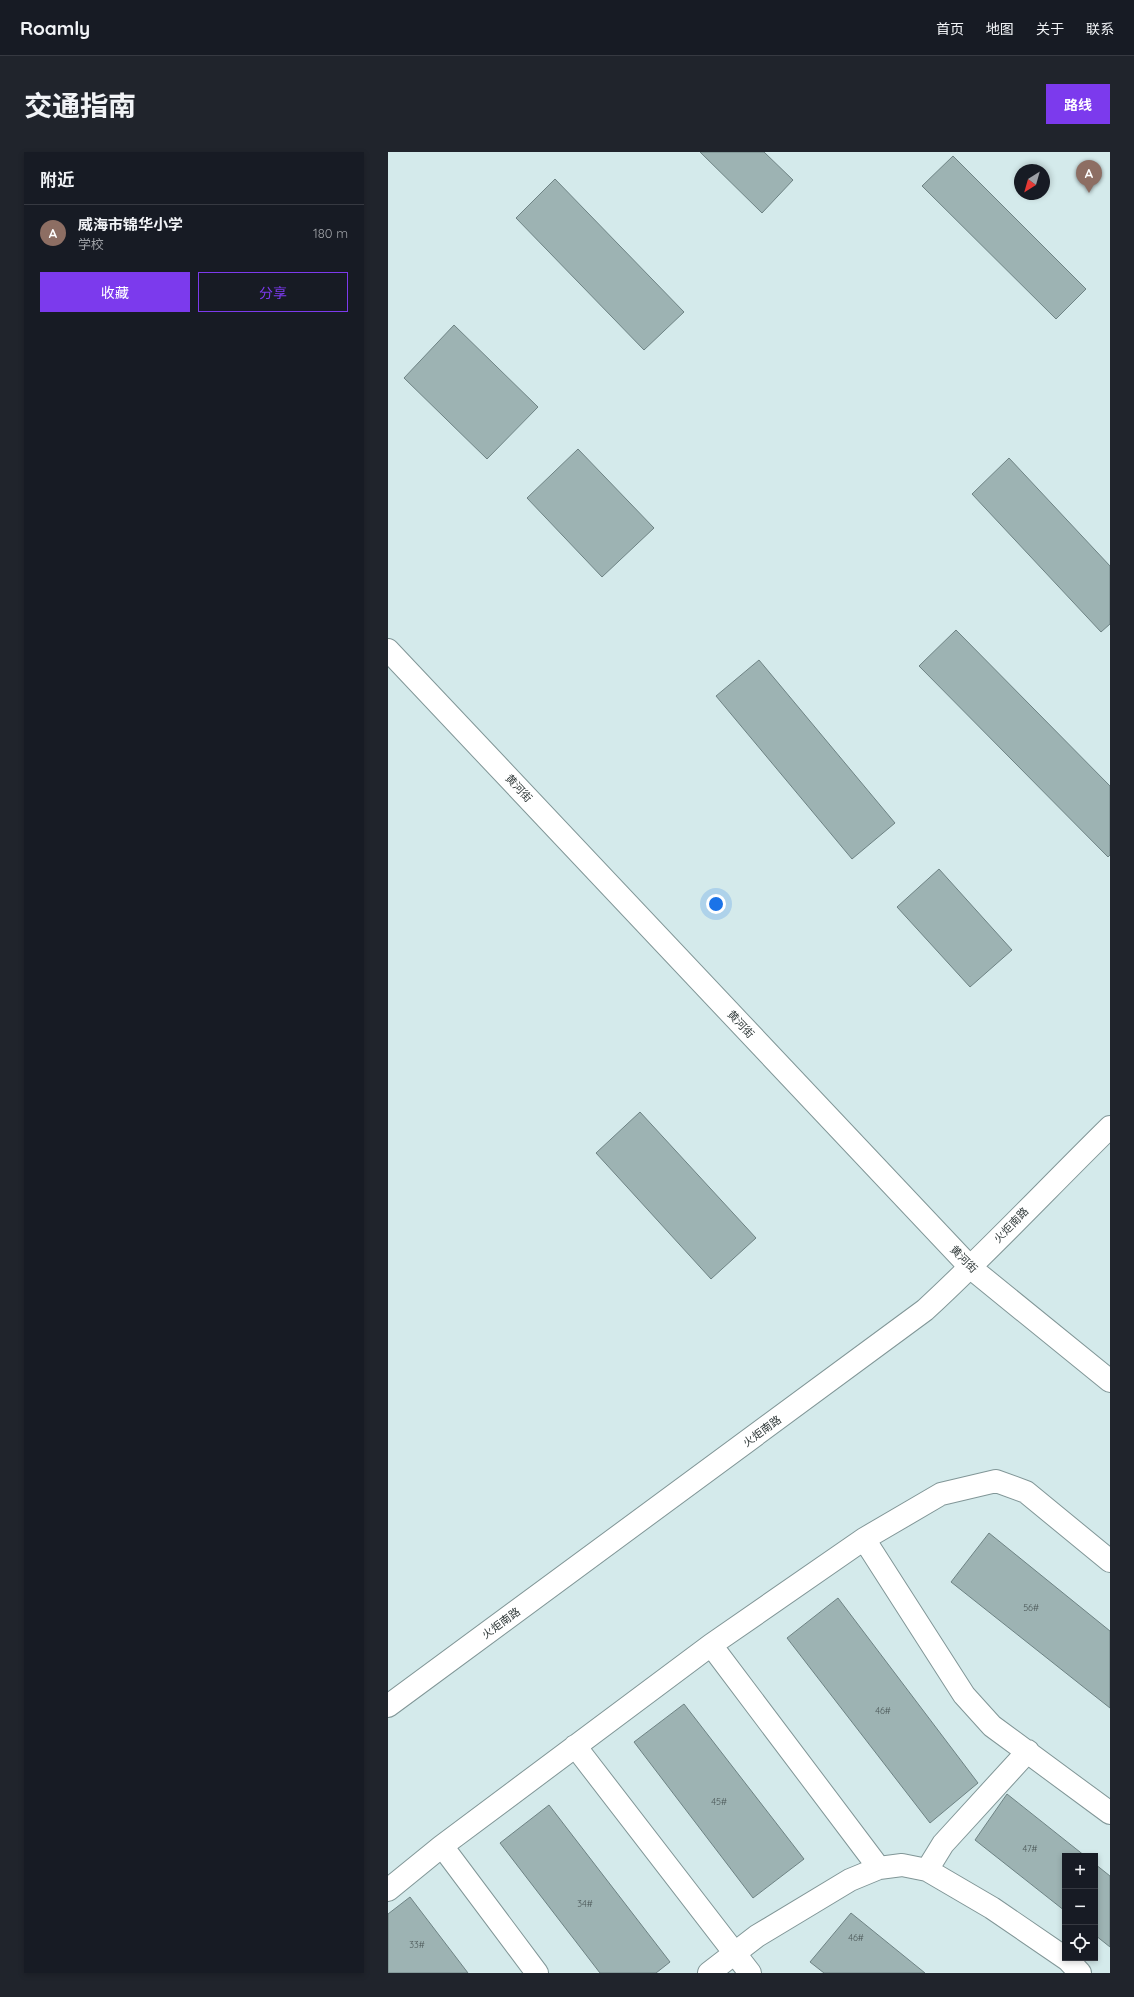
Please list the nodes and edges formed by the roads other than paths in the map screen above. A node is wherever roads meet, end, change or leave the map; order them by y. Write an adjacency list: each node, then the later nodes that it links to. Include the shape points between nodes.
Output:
1 (388, 650): 3 (street, 黄河街)
2 (1110, 1127): 3 (street, 火炬南路)
3 (971, 1268): 4 (street, 黄河街); 8 (street, 火炬南路, via 926,1310)
4 (1110, 1381)
5 (864, 1539): 6 (street, via 940,1494 996,1481 1026,1492); 7 (street); 10 (street, via 964,1695 992,1726)
6 (1110, 1561)
7 (711, 1645): 9 (street); 13 (street)
8 (388, 1706)
9 (575, 1746): 12 (street); 16 (street)
10 (1028, 1751): 11 (street); 14 (street, via 943,1844)
11 (1110, 1813)
12 (442, 1846): 15 (street); 17 (street)
13 (879, 1868): 14 (street, via 902,1865); 16 (street, via 850,1880 757,1936)
14 (927, 1870): 20 (street, via 992,1908 1068,1960)
15 (388, 1890)
16 (734, 1954): 18 (street); 19 (street)
17 (537, 1973)
18 (709, 1973)
19 (750, 1973)
20 (1080, 1973)

